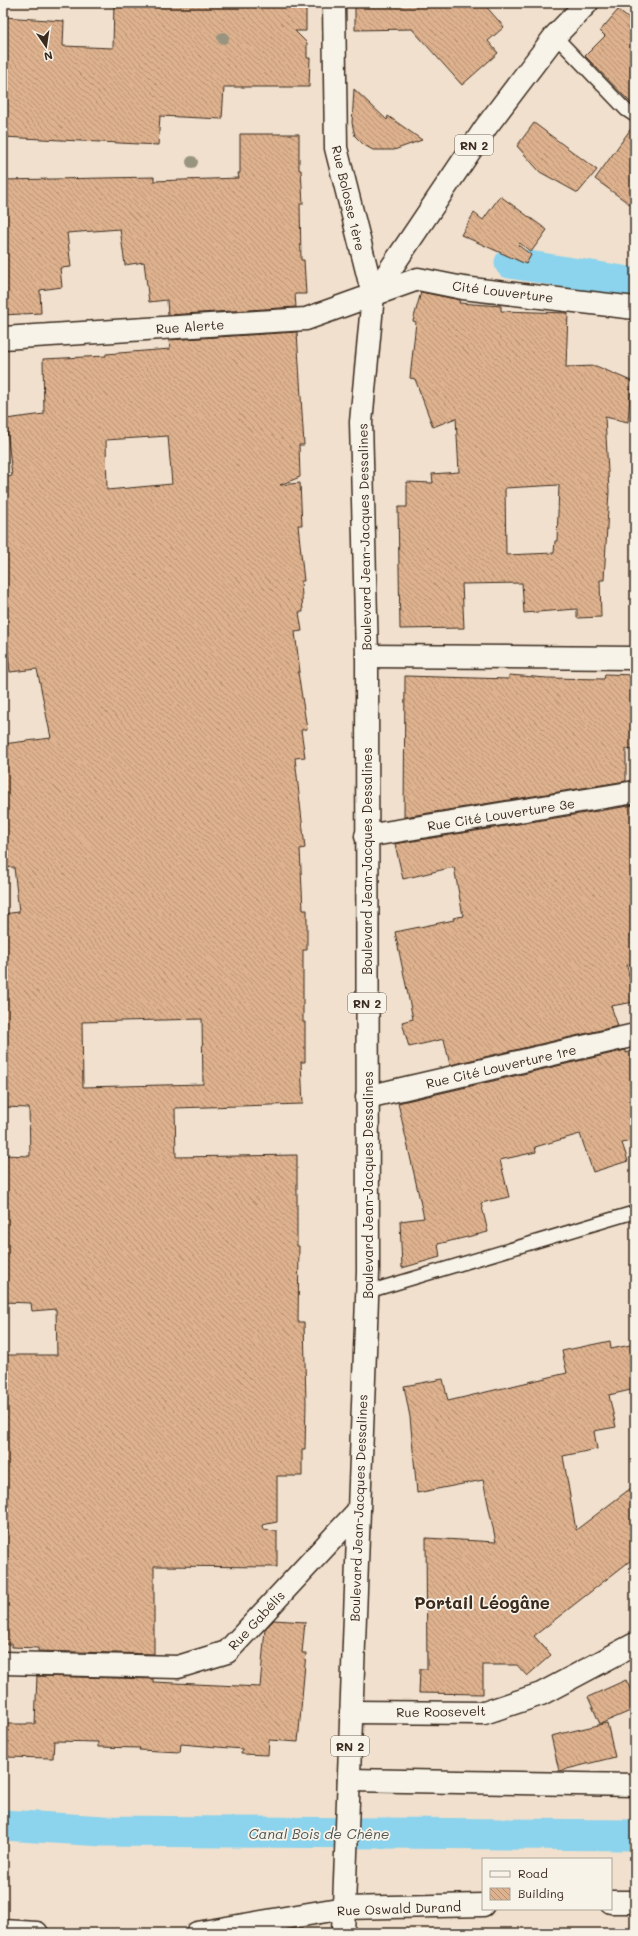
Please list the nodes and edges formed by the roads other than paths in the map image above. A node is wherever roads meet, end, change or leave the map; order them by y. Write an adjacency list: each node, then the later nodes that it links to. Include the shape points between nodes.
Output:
1 (334, 3): 5 (street, Rue Bolosse 1ère, via 336,148)
2 (587, 3): 3 (street, Boulevard Jean-Jacques Dessalines / RN 2)
3 (556, 36): 4 (lane, via 626,110); 5 (street, Boulevard Jean-Jacques Dessalines / RN 2, via 486,127)
4 (635, 116)
5 (373, 296): 6 (street, Cité Louverture, via 418,279 463,288); 7 (street, Rue Alerte, via 306,319); 8 (street, Boulevard Jean-Jacques Dessalines / RN 2, via 361,422)
6 (635, 308)
7 (3, 338)
8 (367, 656): 9 (street); 11 (street, Boulevard Jean-Jacques Dessalines / RN 2)
9 (635, 658)
10 (635, 792): 11 (street, Rue Cité Louverture 3e)
11 (366, 836): 13 (street, Boulevard Jean-Jacques Dessalines / RN 2)
12 (635, 1035): 13 (street, Rue Cité Louverture 1re)
13 (367, 1097): 15 (street, Boulevard Jean-Jacques Dessalines / RN 2)
14 (635, 1212): 15 (lane)
15 (367, 1292): 16 (street, Boulevard Jean-Jacques Dessalines / RN 2)
16 (358, 1511): 18 (street, Rue Gabélis, via 227,1652 178,1667); 19 (street, Boulevard Jean-Jacques Dessalines / RN 2)
17 (635, 1644): 19 (street, Rue Roosevelt, via 541,1694 484,1713)
18 (3, 1663)
19 (351, 1712): 20 (street, Boulevard Jean-Jacques Dessalines / RN 2)
20 (349, 1784): 21 (street); 25 (street, Boulevard Jean-Jacques Dessalines / RN 2)
21 (635, 1785)
22 (612, 1902): 23 (street)
23 (635, 1902)
24 (482, 1905): 25 (street, Rue Oswald Durand)
25 (344, 1908): 28 (street, Rue Oswald Durand); 29 (street, Boulevard Jean-Jacques Dessalines / RN 2)
26 (3, 1931): 27 (street)
27 (37, 1933)
28 (197, 1933)
29 (343, 1933)

